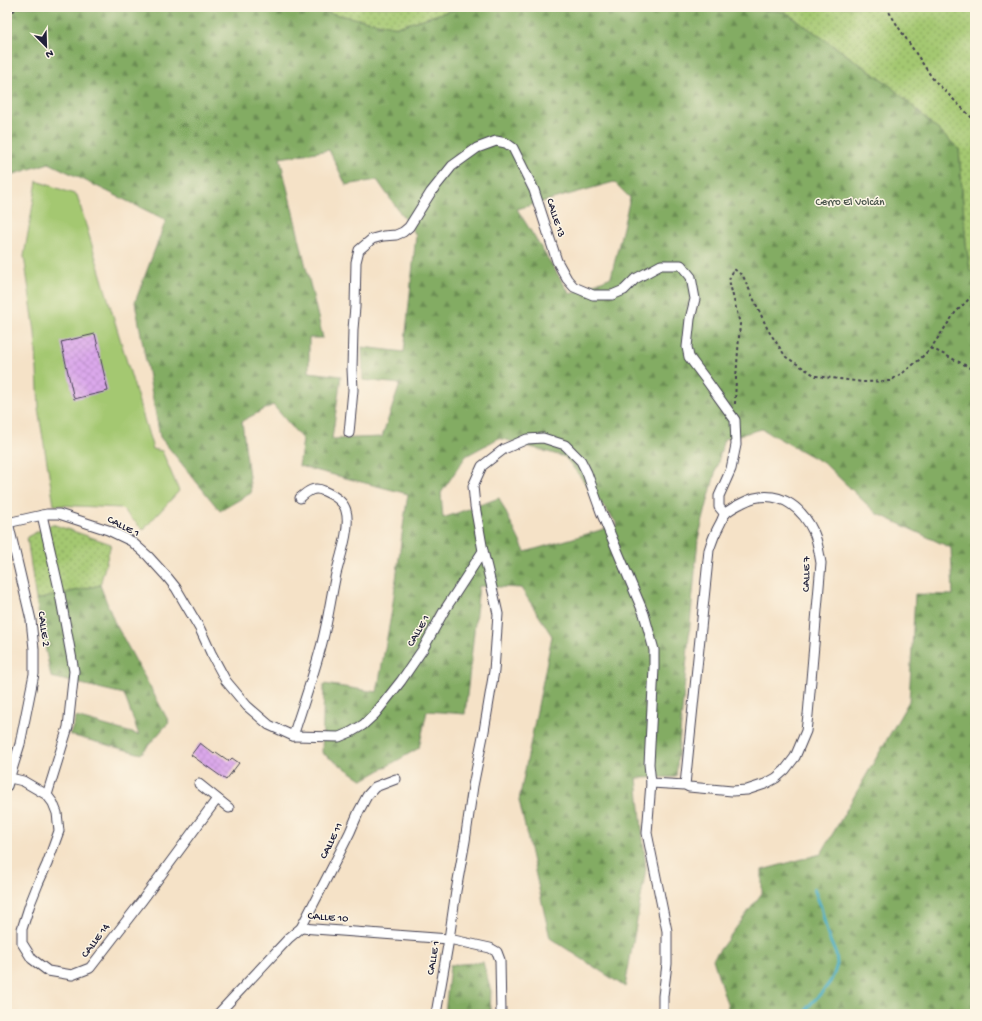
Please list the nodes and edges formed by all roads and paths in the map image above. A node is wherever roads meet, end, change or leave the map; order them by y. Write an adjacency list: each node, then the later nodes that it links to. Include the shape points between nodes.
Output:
1 (21, 7): 3 (path)
2 (886, 7): 4 (path, via 933,79)
3 (7, 14)
4 (975, 121)
5 (975, 293): 6 (path, via 955,313)
6 (930, 348): 7 (path); 8 (path, via 919,360 890,381 863,382 816,376 786,357 768,330 743,276 734,270 729,280 740,324)
7 (975, 368)
8 (735, 420): 9 (street, CALLE 13, via 689,357 687,347 695,299 691,277 681,265 661,265 635,279 624,290 612,295 592,295 574,286 557,261 534,190 513,148 496,140 477,148 452,166 403,232 372,239 359,250 356,262 352,345 354,390); 11 (street, via 736,445 732,469 719,496 719,507)
9 (349, 433)
10 (300, 498): 15 (street, via 308,491 319,489 331,494 346,510 348,524 322,642)
11 (725, 514): 20 (street, via 709,550); 20 (street, CALLE 7, via 747,500 771,496 796,508 815,534 821,563 806,731 795,757 785,770 765,784 748,790 732,791)
12 (42, 515): 13 (street, CALLE 1); 15 (street, CALLE 1, via 59,514 108,530 130,541 148,556 176,588 226,681 247,706 269,725); 21 (street, via 74,671 68,727)
13 (8, 521): 17 (street, CALLE 2, via 31,620 34,649 34,674 20,744)
14 (483, 551): 15 (street, CALLE 1, via 423,649 375,714 363,725 339,736); 18 (street, via 474,506 473,486 482,466 504,449 527,439 543,438 565,445 581,461 644,614 654,650 649,764); 25 (street, CALLE 1, via 498,614 494,671)
15 (293, 736)
16 (396, 779): 24 (street, CALLE 11, via 375,787 367,796)
17 (9, 782): 21 (street, via 23,781)
18 (651, 783): 20 (street, CALLE 7); 29 (street, via 647,833 667,931)
19 (199, 784): 22 (street)
20 (685, 785)
21 (47, 795): 22 (street, CALLE 14, via 57,813 59,831 30,904 22,929 22,943 32,959 48,971 72,975 90,968)
22 (217, 798): 23 (street)
23 (229, 808)
24 (301, 928): 25 (street, CALLE 10); 26 (street, CALLE 10)
25 (449, 939): 27 (street, CALLE 1); 28 (street, CALLE 10, via 490,948 497,952 500,960)
26 (218, 1014)
27 (436, 1014)
28 (501, 1014)
29 (663, 1014)

